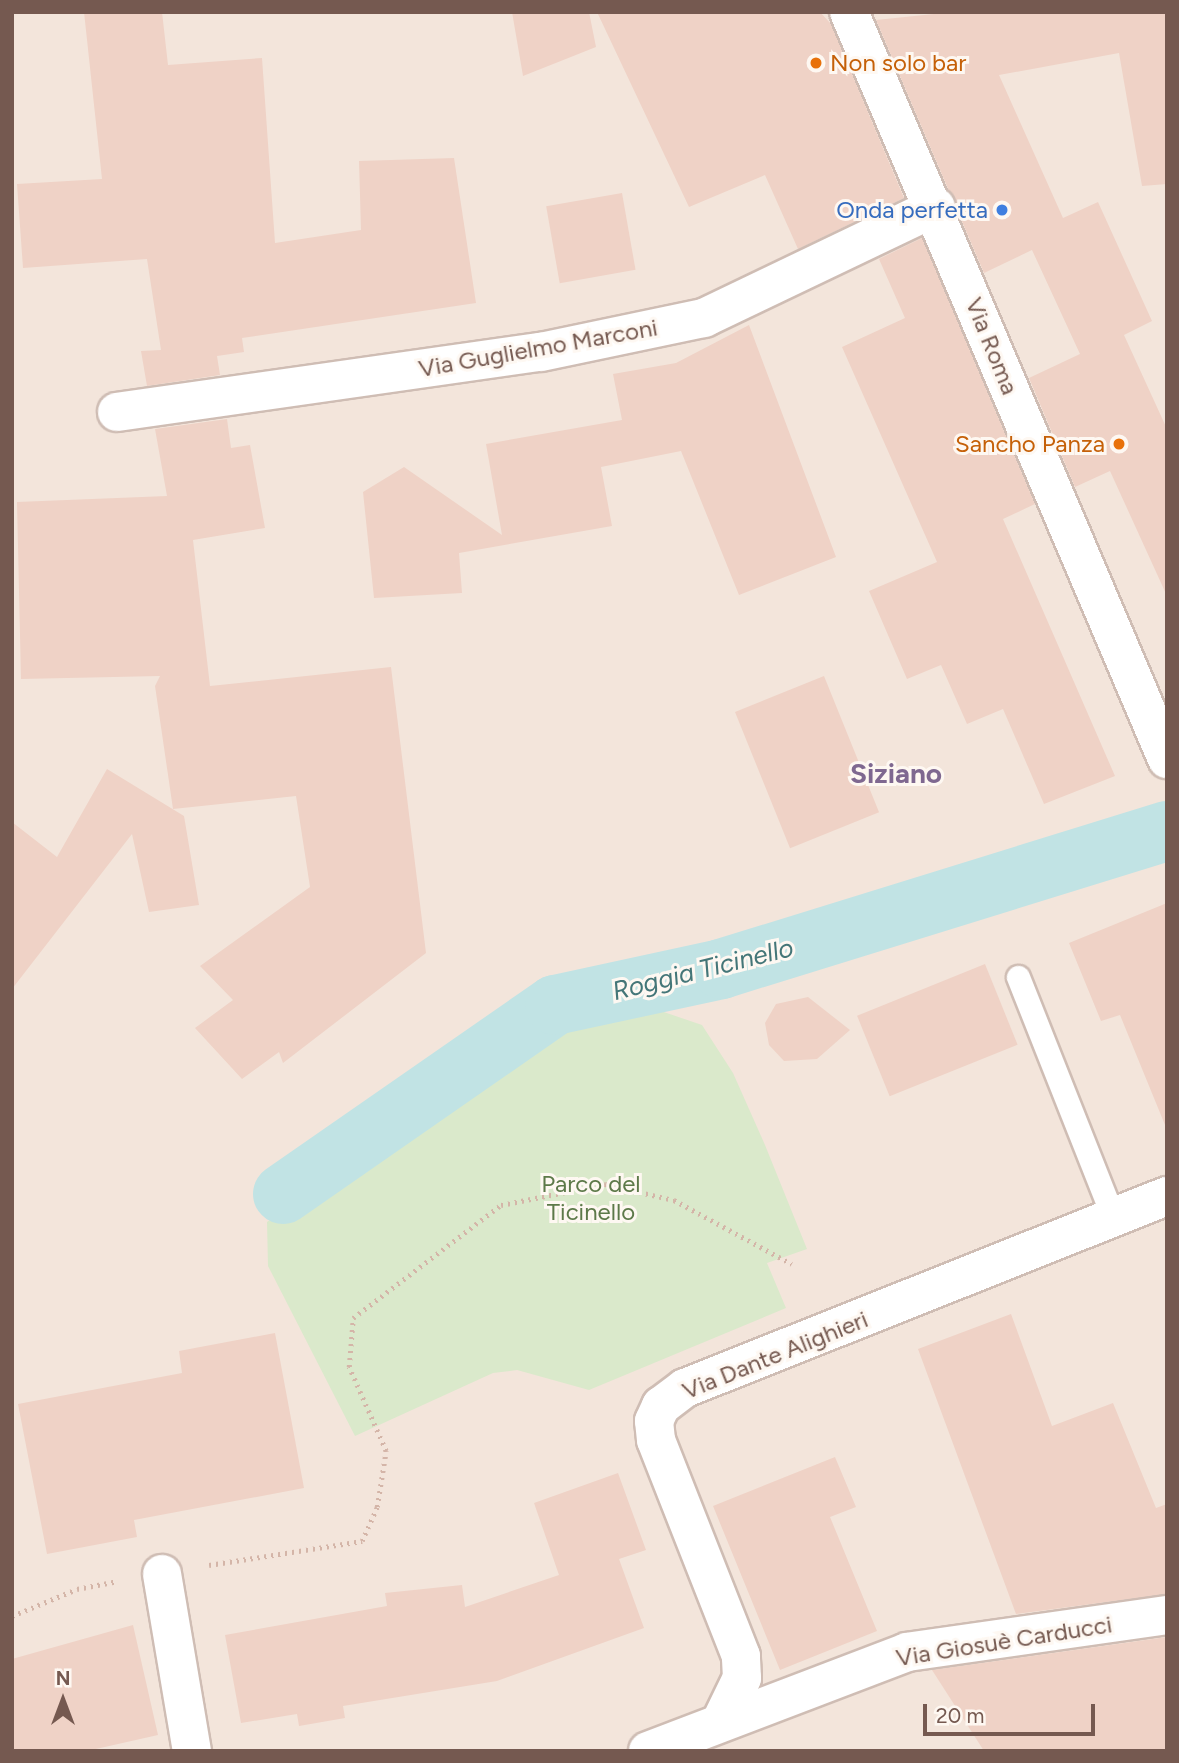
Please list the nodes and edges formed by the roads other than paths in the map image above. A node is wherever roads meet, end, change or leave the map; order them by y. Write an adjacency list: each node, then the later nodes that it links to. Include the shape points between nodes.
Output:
1 (849, 12): 2 (street, Via Roma)
2 (936, 208): 3 (street, Via Guglielmo Marconi, via 704,317 541,352); 4 (street, Via Roma)
3 (117, 412)
4 (1167, 759)
5 (1018, 977): 7 (lane)
6 (1167, 1196): 7 (street, Via Dante Alighieri)
7 (1114, 1217): 10 (street, Via Dante Alighieri, via 685,1388 661,1406 654,1421 656,1440 741,1656 742,1678)
8 (162, 1574): 11 (street)
9 (1167, 1615): 10 (street, Via Giosuè Carducci, via 907,1652)
10 (721, 1721): 12 (street, Via Giosuè Carducci)
11 (192, 1751)
12 (648, 1751)

